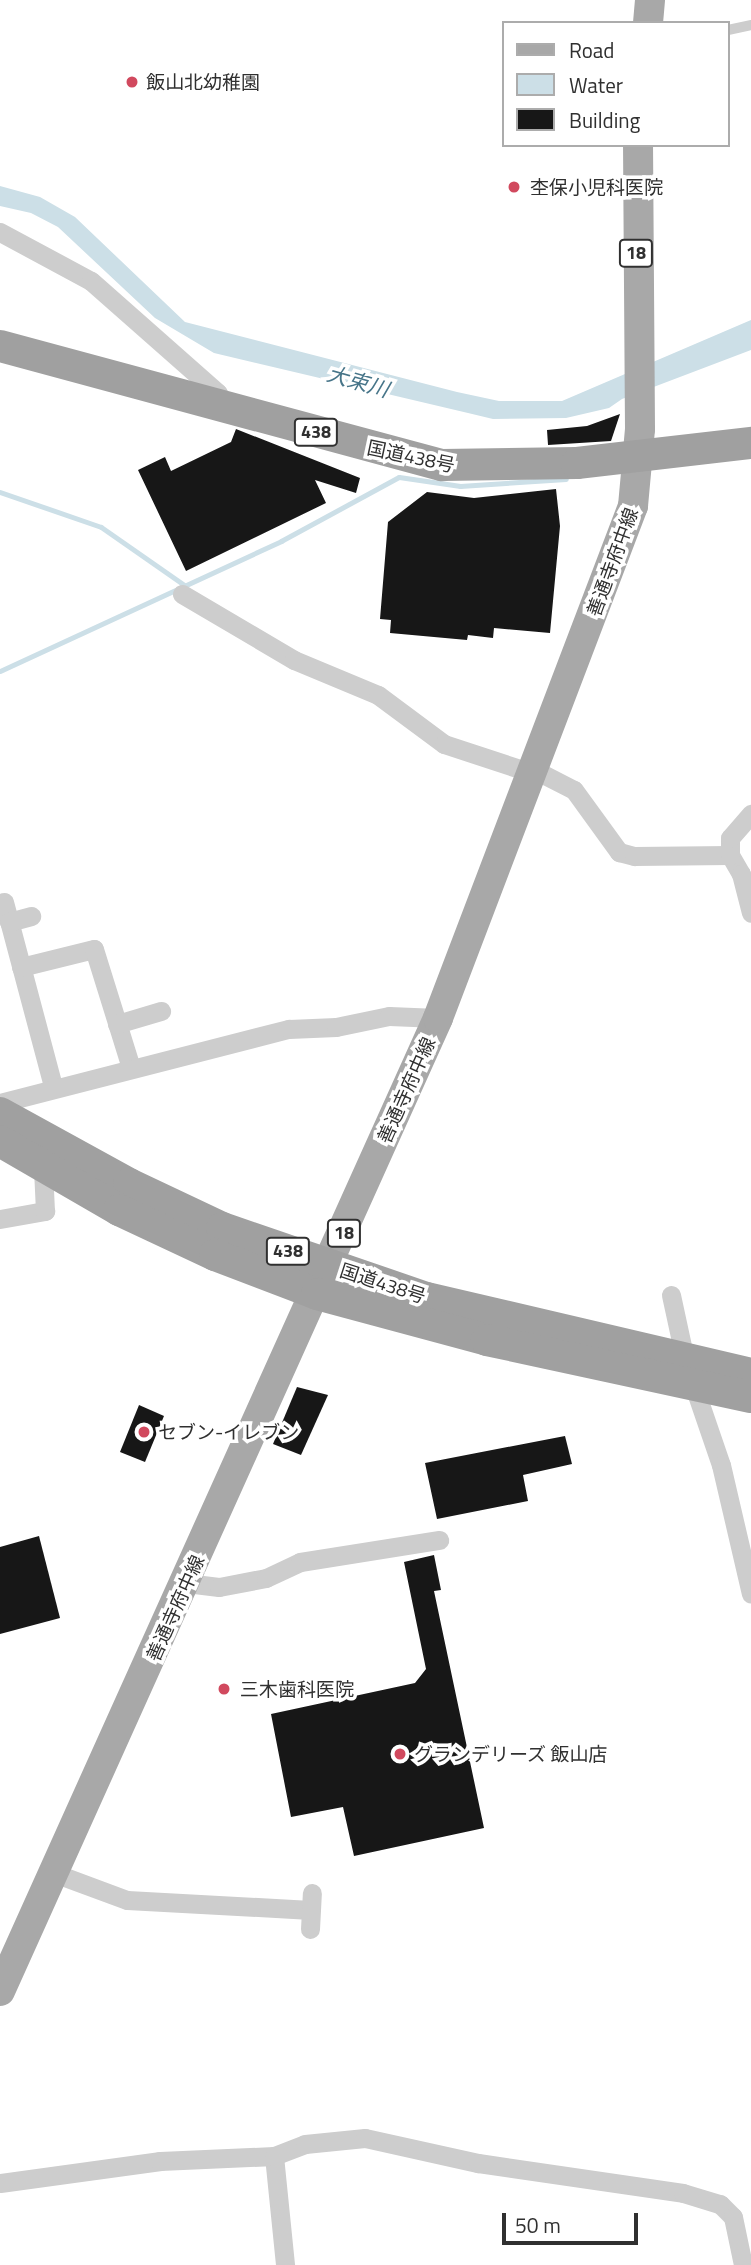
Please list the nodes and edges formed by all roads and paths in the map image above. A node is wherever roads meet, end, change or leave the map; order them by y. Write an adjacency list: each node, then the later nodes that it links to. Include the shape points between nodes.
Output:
1 (650, 0): 2 (main road)
2 (649, 21)
3 (751, 25): 4 (lane)
4 (730, 30)
5 (638, 147): 10 (main road, 善通寺府中線 / 18)
6 (0, 232): 8 (street, via 91,281 218,393)
7 (0, 346): 8 (highway, 国道438号 / 438)
8 (223, 407): 10 (highway, 国道438号 / 438, via 442,465 482,468)
9 (751, 443): 10 (highway, 国道438号 / 438)
10 (639, 457): 12 (main road, 善通寺府中線 / 18, via 633,506)
11 (181, 594): 12 (street, via 294,660 378,695 444,744)
12 (530, 770): 14 (street, via 574,790 619,852 634,856); 21 (main road, 善通寺府中線 / 18)
13 (751, 814): 14 (street, via 730,838)
14 (730, 855): 16 (street, via 741,874)
15 (4, 902): 18 (street)
16 (751, 913)
17 (31, 916): 18 (street)
18 (9, 922): 19 (street)
19 (21, 967): 22 (street, via 94,949); 24 (street)
20 (161, 1011): 22 (street)
21 (438, 1018): 23 (street, via 389,1016 336,1027 289,1029); 30 (main road, 善通寺府中線 / 18)
22 (117, 1024): 23 (street)
23 (131, 1068): 24 (street)
24 (53, 1086): 25 (street)
25 (0, 1103)
26 (0, 1113): 30 (highway, 国道438号 / 438, via 222,1228)
27 (0, 1141): 28 (highway, 国道438号 / 438)
28 (43, 1168): 29 (street, via 45,1211); 31 (highway, 国道438号 / 438, via 215,1255)
29 (0, 1219)
30 (330, 1265): 31 (main road, 善通寺府中線 / 18); 33 (highway, 国道438号 / 438)
31 (317, 1294): 33 (highway, 国道438号 / 438, via 487,1340); 38 (main road, 善通寺府中線 / 18)
32 (671, 1295): 33 (street)
33 (689, 1372): 34 (highway, 国道438号 / 438); 35 (highway, 国道438号 / 438); 36 (street)
34 (751, 1374)
35 (751, 1397)
36 (745, 1534): 39 (street)
37 (439, 1541): 38 (street, via 300,1562 266,1578 219,1587)
38 (186, 1583): 40 (main road, 善通寺府中線 / 18)
39 (751, 1594)
40 (54, 1873): 41 (street, via 127,1900); 42 (main road, 善通寺府中線 / 18)
41 (311, 1911)
42 (0, 1991)
43 (274, 2156): 44 (street, via 160,2161); 45 (street); 46 (street, via 305,2144 365,2138 478,2163 683,2193 720,2204 733,2217)
44 (0, 2183)
45 (285, 2265)
46 (743, 2265)

